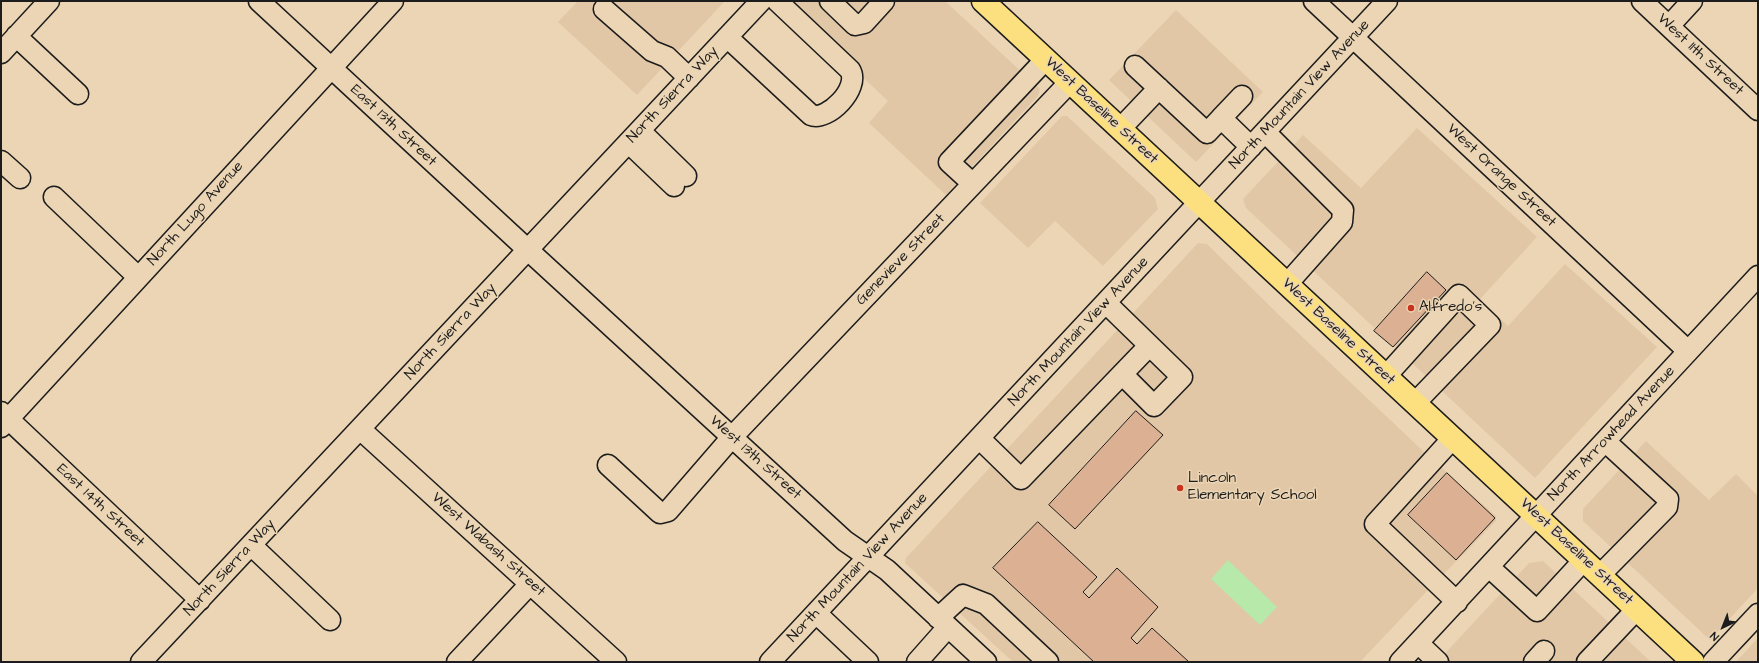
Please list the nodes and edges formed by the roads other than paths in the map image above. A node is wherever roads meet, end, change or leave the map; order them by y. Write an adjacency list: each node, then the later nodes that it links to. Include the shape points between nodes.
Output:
1 (49, 1): 15 (street)
2 (259, 1): 21 (street, East 13th Street)
3 (393, 1): 21 (street, North Lugo Avenue)
4 (761, 1): 16 (street, North Sierra Way)
5 (776, 1): 16 (street, via 853,75 848,94 828,112 818,116 811,115)
6 (830, 1): 7 (street, via 855,25 864,23)
7 (884, 1)
8 (983, 1): 19 (main road, West Baseline Street)
9 (1314, 1): 17 (street, West Orange Street)
10 (1387, 1): 17 (street, North Mountain View Avenue)
11 (1642, 1): 14 (street, West 11th Street)
12 (1692, 1): 14 (street)
13 (604, 9): 22 (street, via 652,51 667,57)
14 (1669, 26): 27 (street, West 11th Street)
15 (16, 36): 18 (street); 25 (street)
16 (727, 38): 22 (street, North Sierra Way)
17 (1353, 38): 30 (street, North Mountain View Avenue); 45 (street, West Orange Street)
18 (1, 53)
19 (1046, 59): 23 (main road, West Baseline Street); 36 (street, via 949,162)
20 (1135, 66): 24 (street)
21 (331, 67): 39 (street, East 13th Street); 41 (street, North Lugo Avenue)
22 (689, 78): 31 (street, North Sierra Way)
23 (1070, 82): 29 (main road, West Baseline Street); 36 (street, Genevieve Street)
24 (1159, 88): 28 (street, via 1208,132); 29 (street)
25 (78, 94)
26 (1242, 96): 28 (street)
27 (1756, 104)
28 (1221, 118): 32 (street)
29 (1120, 129): 38 (main road, West Baseline Street)
30 (1265, 132): 32 (street, North Mountain View Avenue); 42 (street, via 1343,210 1342,222)
31 (634, 137): 35 (street); 39 (street, North Sierra Way)
32 (1251, 147): 38 (street, North Mountain View Avenue)
33 (1, 161): 34 (street)
34 (20, 178)
35 (680, 181)
36 (973, 184): 51 (street, Genevieve Street)
37 (54, 197): 41 (street)
38 (1200, 202): 42 (main road, West Baseline Street); 43 (street, North Mountain View Avenue)
39 (528, 250): 50 (street, North Sierra Way); 51 (street, West 13th Street)
40 (1758, 276): 45 (street, North Arrowhead Avenue)
41 (138, 277): 49 (street, North Lugo Avenue)
42 (1287, 284): 47 (main road, West Baseline Street)
43 (1106, 303): 44 (street); 52 (street, North Mountain View Avenue)
44 (1150, 346): 46 (street); 46 (street, via 1182,377 1154,406)
45 (1688, 351): 54 (street, North Arrowhead Avenue)
46 (1122, 374): 52 (street, via 1021,479)
47 (1386, 376): 48 (main road, West Baseline Street); 48 (street, via 1459,295 1490,325)
48 (1415, 403): 53 (main road, West Baseline Street)
49 (3, 419): 63 (street, East 14th Street)
50 (360, 429): 57 (street, North Sierra Way); 62 (street, West Wabash Street)
51 (732, 437): 55 (street, Genevieve Street, via 668,511 660,513); 58 (street, West 13th Street, via 845,541)
52 (979, 438): 58 (street, North Mountain View Avenue)
53 (1453, 438): 56 (main road, West Baseline Street); 64 (street, via 1375,524)
54 (1606, 442): 56 (street, North Arrowhead Avenue); 61 (street, via 1668,499 1667,507)
55 (608, 465)
56 (1537, 516): 59 (main road, West Baseline Street); 60 (street, North Arrowhead Avenue)
57 (251, 545): 63 (street, North Sierra Way); 68 (street)
58 (868, 557): 66 (street, North Mountain View Avenue); 69 (street, West 13th Street, via 887,570)
59 (1584, 560): 60 (street, via 1537,612); 61 (main road, West Baseline Street)
60 (1489, 567): 64 (street, North Arrowhead Avenue)
61 (1600, 575): 65 (main road, West Baseline Street)
62 (530, 584): 72 (street); 73 (street, West Wabash Street)
63 (200, 600): 71 (street, North Sierra Way)
64 (1456, 602): 70 (street, North Arrowhead Avenue)
65 (1636, 609): 81 (street); 82 (main road, West Baseline Street)
66 (816, 613): 74 (street, North Mountain View Avenue); 75 (street)
67 (1758, 614): 83 (street)
68 (330, 620)
69 (943, 622): 76 (street); 77 (street, West 13th Street); 78 (street, via 963,595 986,604)
70 (1418, 643): 79 (street, North Arrowhead Avenue); 80 (street)
71 (141, 662)
72 (457, 662)
73 (616, 662)
74 (770, 662)
75 (868, 662)
76 (917, 662)
77 (986, 662)
78 (1048, 662)
79 (1400, 662)
80 (1438, 662)
81 (1587, 662)
82 (1694, 662)
83 (1713, 662)

